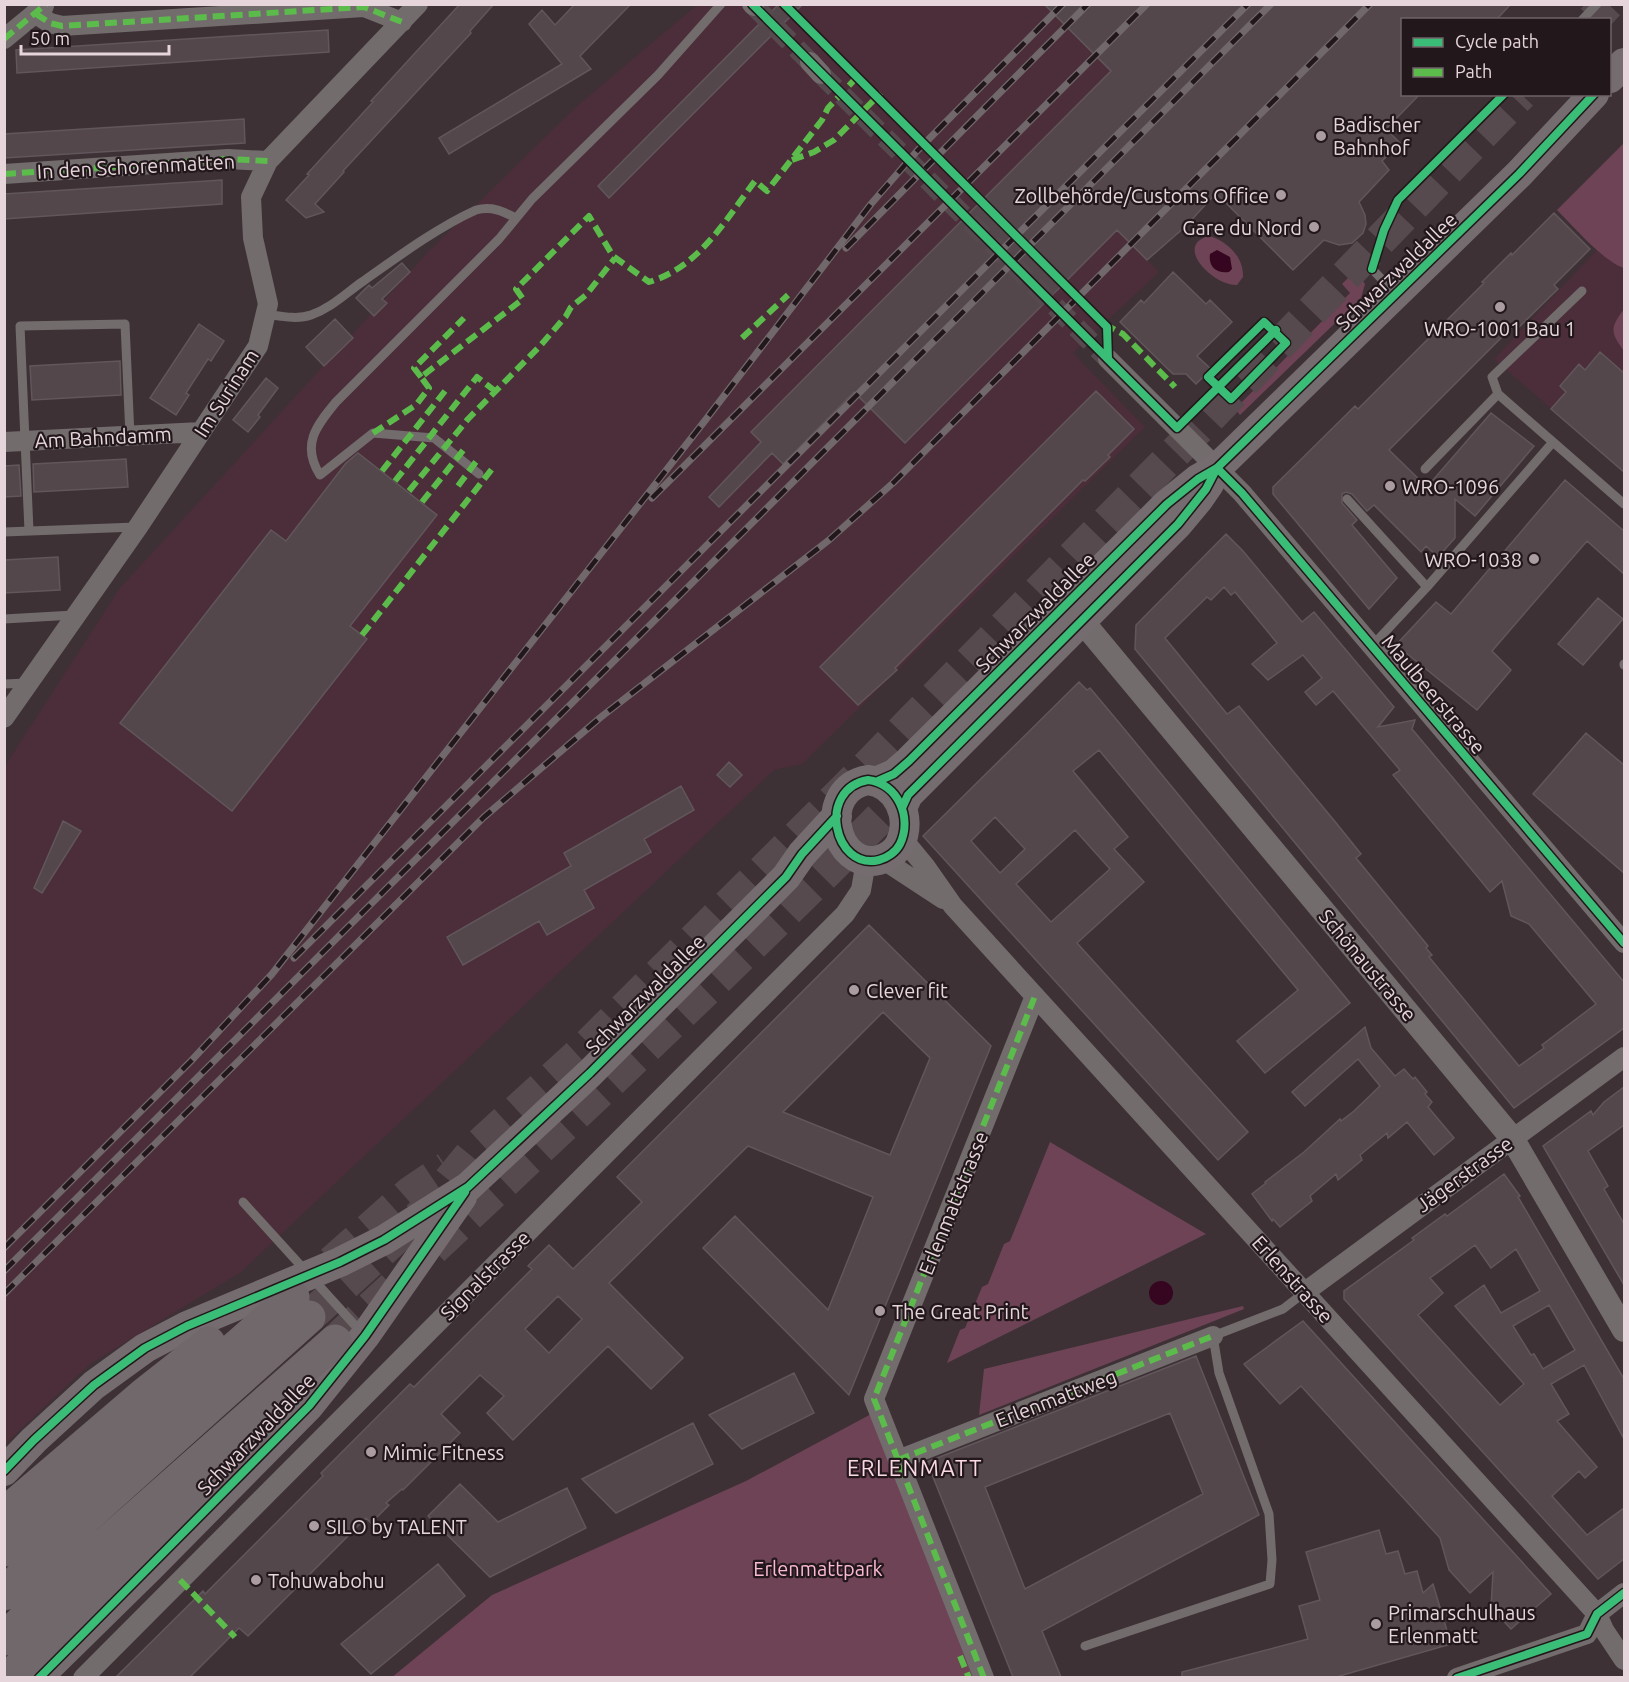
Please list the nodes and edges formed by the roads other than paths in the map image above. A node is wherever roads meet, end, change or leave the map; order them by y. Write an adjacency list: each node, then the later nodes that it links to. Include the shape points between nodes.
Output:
1 (418, 4): 6 (street, Im Surinam)
2 (721, 4): 14 (lane, via 658,75)
3 (1597, 4): 5 (lane)
4 (41, 9): 6 (street, via 50,23 62,26 364,8); 7 (street)
5 (1584, 18)
6 (402, 22): 12 (street, Im Surinam)
7 (4, 39)
8 (1624, 63): 9 (main road)
9 (1611, 77)
10 (1502, 96): 16 (lane, via 1398,200 1391,213 1372,269)
11 (1592, 96): 16 (main road, Schwarzwaldallee)
12 (268, 161): 13 (street, In den Schorenmatten, via 228,159); 17 (street, Im Surinam, via 251,197 253,238 268,304)
13 (4, 174)
14 (516, 218): 17 (lane, via 495,208 476,210 401,255 337,303 310,316); 27 (lane, via 336,402 316,427 310,446 312,463 320,475 373,433 432,438)
15 (1582, 291): 19 (lane, via 1492,377)
16 (1396, 295): 25 (main road, Schwarzwaldallee)
17 (265, 314): 20 (street, Im Surinam, via 258,346)
18 (1108, 359): 25 (street, Maulbeerstrasse)
19 (1498, 394): 24 (lane); 26 (lane)
20 (201, 432): 21 (street, Am Bahndamm); 30 (street, Im Surinam)
21 (130, 436): 22 (street, Am Bahndamm); 22 (lane, via 125,324 20,326)
22 (26, 441): 23 (street, Am Bahndamm); 31 (lane)
23 (4, 442)
24 (1553, 442): 29 (lane); 33 (lane)
25 (1217, 468): 36 (main road, Schwarzwaldallee, via 1202,495 1178,524); 37 (street, Maulbeerstrasse); 41 (main road, Schwarzwaldallee, via 1167,504 909,761)
26 (1425, 469)
27 (479, 474)
28 (1347, 499): 33 (lane)
29 (1624, 504)
30 (138, 526): 31 (lane); 34 (street, Im Surinam)
31 (29, 531): 32 (lane)
32 (4, 532)
33 (1427, 587): 37 (lane)
34 (76, 615): 35 (lane); 38 (street, Im Surinam)
35 (4, 619)
36 (1082, 621): 42 (main road, Schwarzwaldallee, via 908,795); 50 (street, Schönaustrasse)
37 (1372, 646): 47 (street, Maulbeerstrasse)
38 (30, 683): 39 (lane); 40 (street, Im Surinam)
39 (4, 684)
40 (4, 718)
41 (878, 781): 42 (main road, via 893,792); 43 (main road, via 850,786 840,799)
42 (902, 808): 44 (main road, via 904,821)
43 (837, 816): 44 (main road, via 838,829); 45 (main road, Schwarzwaldallee)
44 (874, 852): 45 (main road, Schwarzwaldallee, via 832,851); 46 (street, Erlenstrasse); 46 (street, Erlenstrasse, via 925,866); 71 (street, Signalstrasse, via 861,890 845,914)
45 (786, 877): 51 (main road, Schwarzwaldallee, via 590,1073)
46 (953, 906): 48 (street, Erlenstrasse)
47 (1624, 943)
48 (1035, 996): 53 (street, Erlenstrasse); 59 (street, Erlenmattstrasse, via 874,1399)
49 (1624, 1057): 50 (street, Jägerstrasse)
50 (1512, 1138): 53 (street, Jägerstrasse); 55 (street, Schönaustrasse)
51 (468, 1188): 54 (main road, Schwarzwaldallee); 57 (main road, Schwarzwaldallee)
52 (243, 1202): 54 (lane)
53 (1305, 1292): 56 (lane, Erlenmattweg, via 1282,1309); 65 (street, Erlenstrasse)
54 (299, 1298): 57 (lane); 60 (main road, Schwarzwaldallee, via 187,1326 145,1348 94,1385); 61 (highway, via 231,1326); 62 (highway); 64 (highway)
55 (1624, 1330)
56 (1213, 1336): 59 (street, Erlenmattweg); 67 (lane, via 1219,1372 1269,1514 1270,1584)
57 (350, 1338): 58 (highway); 70 (main road, Schwarzwaldallee, via 330,1382 284,1432)
58 (294, 1377): 66 (highway, via 58,1586); 69 (highway, via 287,1412 150,1536)
59 (898, 1460): 72 (street, Erlenmattstrasse)
60 (4, 1471)
61 (4, 1514)
62 (4, 1550)
63 (1624, 1593): 65 (street)
64 (4, 1594)
65 (1597, 1614): 68 (street, Erlenstrasse); 73 (street, via 1587,1634)
66 (4, 1639)
67 (1085, 1646)
68 (1624, 1660)
69 (9, 1677)
70 (37, 1677)
71 (83, 1677)
72 (984, 1677)
73 (1457, 1677)

